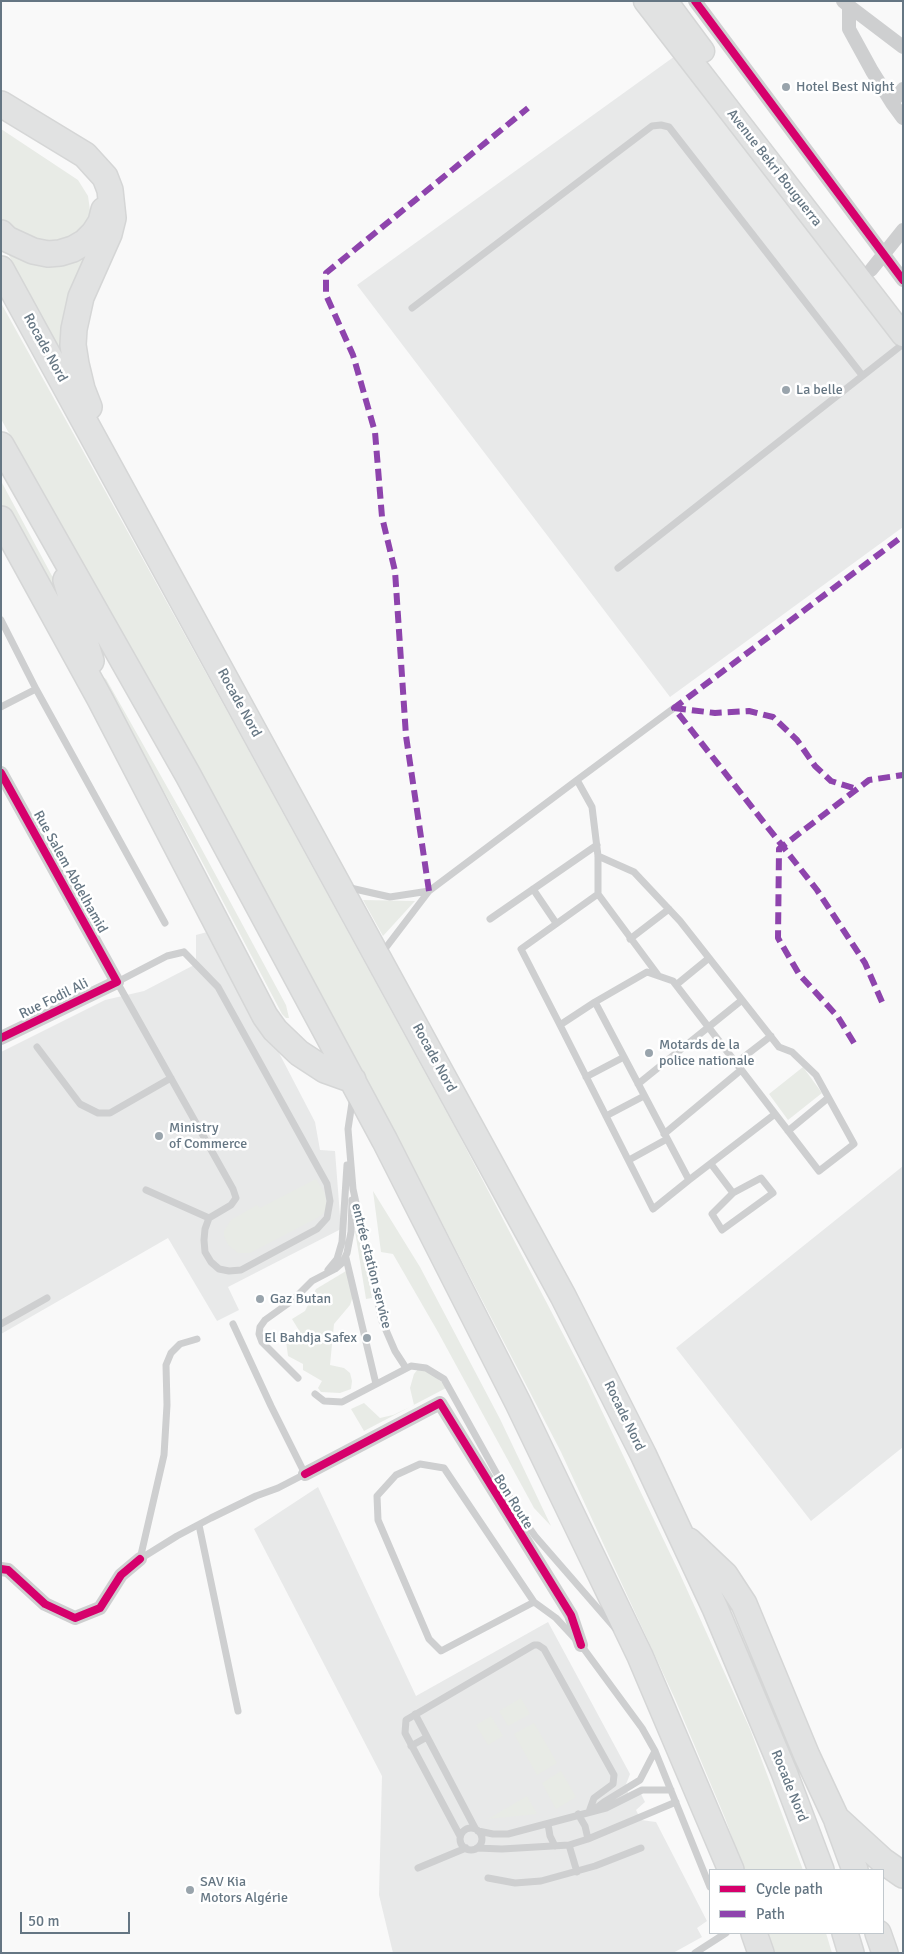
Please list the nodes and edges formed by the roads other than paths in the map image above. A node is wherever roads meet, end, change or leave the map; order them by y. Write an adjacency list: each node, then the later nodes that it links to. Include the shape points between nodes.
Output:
1 (645, 1): 18 (highway, Avenue Bekri Bouguerra)
2 (666, 1): 13 (highway, Avenue Bekri Bouguerra)
3 (696, 2): 13 (street)
4 (846, 3): 5 (street); 7 (street, via 849,28)
5 (903, 47)
6 (903, 89): 7 (street)
7 (892, 103): 10 (street)
8 (1, 104): 24 (highway, via 85,156 105,177 110,190 113,218 103,250 81,297 74,345 82,389)
9 (1, 114): 12 (highway, via 83,166 100,188 104,211 101,222 85,242 60,254 32,251)
10 (903, 118)
11 (903, 230): 13 (street)
12 (1, 233)
13 (878, 262): 15 (street); 17 (highway, Avenue Bekri Bouguerra)
14 (1, 269): 24 (highway, Rocade Nord)
15 (903, 280)
16 (412, 308): 20 (lane, via 652,126 661,125 669,127)
17 (903, 312)
18 (903, 335)
19 (903, 344): 20 (lane)
20 (862, 375): 26 (lane)
21 (1, 445): 22 (highway)
22 (10, 470): 25 (highway)
23 (1, 519): 29 (highway)
24 (138, 522): 36 (highway, Rocade Nord)
25 (49, 528): 29 (highway, via 92,661); 62 (highway, via 188,775)
26 (618, 568)
27 (1, 620): 28 (lane)
28 (36, 689): 30 (lane); 42 (lane)
29 (100, 699): 62 (highway, via 265,1016 299,1054)
30 (1, 707)
31 (674, 708): 33 (lane)
32 (1, 773): 48 (street, Rue Salem Abdelhamid)
33 (578, 780): 34 (lane, via 592,807); 38 (lane)
34 (597, 845): 35 (lane); 37 (lane)
35 (598, 856): 39 (lane); 40 (lane, via 634,872)
36 (339, 885): 38 (lane, via 390,897); 45 (highway, Rocade Nord)
37 (533, 889): 41 (lane); 43 (lane)
38 (429, 891): 45 (lane)
39 (598, 894): 43 (lane); 44 (lane)
40 (669, 909): 44 (lane); 46 (lane)
41 (490, 919)
42 (165, 923)
43 (556, 923): 52 (lane, via 521,949)
44 (630, 939): 47 (lane)
45 (379, 957): 90 (highway, Rocade Nord, via 563,1296)
46 (709, 958): 49 (lane); 50 (lane)
47 (658, 975): 49 (lane); 51 (lane, via 647,972)
48 (117, 982): 55 (street, Rue Fodil Ali); 61 (lane); 77 (lane, via 167,956 184,952 194,961 218,987 326,1184 330,1200 327,1218 318,1229 240,1270 219,1269 206,1252 204,1240)
49 (676, 985): 53 (lane)
50 (742, 1000): 53 (lane); 54 (lane)
51 (595, 1002): 52 (lane); 57 (lane)
52 (560, 1024): 60 (lane)
53 (708, 1028): 58 (lane); 63 (lane)
54 (771, 1036): 58 (lane); 65 (lane, via 779,1047 792,1052 816,1075)
55 (1, 1038)
56 (37, 1047): 61 (lane, via 80,1104 98,1113 110,1113)
57 (624, 1057): 60 (lane); 63 (lane)
58 (736, 1063): 59 (lane)
59 (741, 1070): 66 (lane); 69 (lane)
60 (586, 1077): 67 (lane)
61 (170, 1078): 77 (lane, via 236,1198 231,1205)
62 (354, 1083): 70 (lane, entrée station service); 95 (highway, via 518,1403)
63 (638, 1084): 64 (lane)
64 (644, 1096): 67 (lane); 69 (lane)
65 (828, 1098): 68 (lane); 68 (lane, via 854,1144 819,1171)
66 (775, 1114): 68 (lane); 72 (lane)
67 (606, 1116): 71 (lane)
68 (788, 1131)
69 (666, 1136): 71 (lane); 73 (lane)
70 (349, 1142): 74 (lane, entrée station service); 79 (lane, via 340,1251 333,1266)
71 (629, 1160): 73 (lane, via 653,1209)
72 (711, 1164): 73 (lane); 76 (lane)
73 (690, 1180)
74 (352, 1189): 78 (lane, entrée station service); 84 (lane, entrée station service, via 382,1320)
75 (146, 1190): 77 (lane)
76 (733, 1193): 76 (lane, via 712,1214 722,1230 773,1193 762,1178)
77 (209, 1218)
78 (346, 1258): 79 (lane, entrée station service, via 340,1266); 86 (lane)
79 (320, 1276): 85 (lane, entrée station service, via 260,1326 262,1342)
80 (47, 1298): 81 (lane)
81 (1, 1324)
82 (234, 1324): 88 (lane, via 270,1406)
83 (197, 1339): 91 (lane, via 180,1344 166,1365 164,1455)
84 (406, 1368): 86 (lane); 95 (lane, Bon Route, via 422,1366 444,1379 505,1490 535,1536)
85 (298, 1378)
86 (376, 1384): 87 (lane, via 342,1402 324,1401)
87 (315, 1394)
88 (305, 1474): 89 (lane); 94 (street, via 440,1403 571,1615)
89 (199, 1524): 91 (lane); 96 (lane)
90 (679, 1531): 105 (highway, via 724,1576 744,1604); 117 (highway, Rocade Nord, via 755,1703)
91 (140, 1558): 92 (street, via 121,1575 100,1608 75,1618 45,1604 8,1570)
92 (1, 1569)
93 (534, 1602): 93 (lane, via 441,1651 429,1639 378,1520 377,1496 396,1475 420,1464 444,1468); 94 (lane, via 556,1618)
94 (581, 1644): 100 (lane)
95 (640, 1656): 116 (highway)
96 (238, 1711)
97 (415, 1714): 98 (lane); 99 (lane, via 406,1720 404,1729); 103 (lane, via 531,1646 538,1645 614,1775 613,1784 594,1798)
98 (428, 1737): 99 (lane); 107 (lane)
99 (411, 1746): 108 (lane)
100 (655, 1751): 101 (lane); 103 (lane, via 640,1780)
101 (671, 1790): 102 (lane); 103 (lane, via 642,1790 609,1806)
102 (676, 1802): 109 (lane); 122 (lane)
103 (592, 1810): 104 (lane)
104 (578, 1814): 106 (lane); 109 (lane)
105 (836, 1818): 118 (highway); 120 (highway)
106 (548, 1824): 107 (lane, via 508,1834); 111 (lane)
107 (477, 1829): 108 (lane, via 468,1828); 113 (lane, via 482,1840)
108 (460, 1836): 112 (lane)
109 (588, 1839): 110 (lane)
110 (569, 1845): 111 (lane); 119 (lane)
111 (555, 1846): 113 (lane, via 502,1850)
112 (466, 1848): 113 (lane); 115 (lane)
113 (477, 1848)
114 (641, 1848): 119 (lane)
115 (418, 1868)
116 (731, 1869)
117 (822, 1869)
118 (855, 1869)
119 (578, 1872): 121 (lane, via 516,1883)
120 (903, 1875)
121 (488, 1878)
122 (709, 1884)
123 (724, 1934): 127 (lane)
124 (754, 1934): 128 (highway)
125 (845, 1934): 129 (highway)
126 (878, 1934): 130 (highway)
127 (695, 1953)
128 (761, 1953)
129 (852, 1953)
130 (885, 1953)

